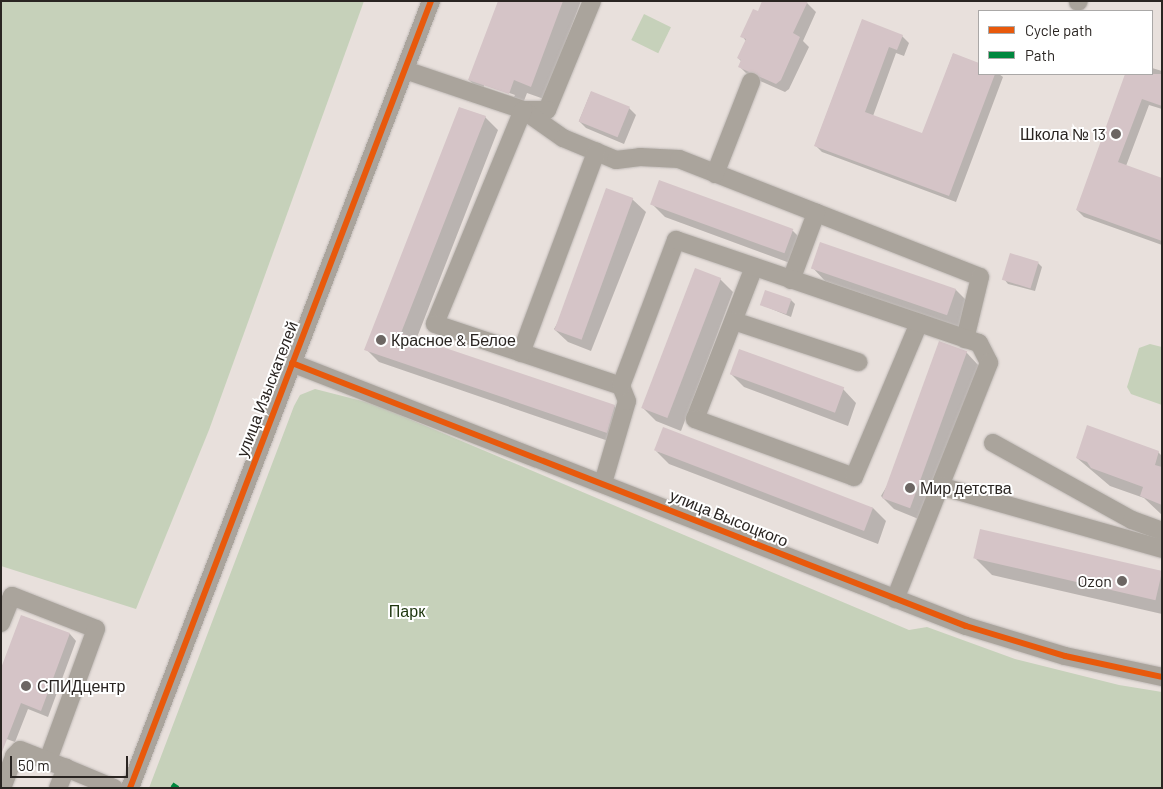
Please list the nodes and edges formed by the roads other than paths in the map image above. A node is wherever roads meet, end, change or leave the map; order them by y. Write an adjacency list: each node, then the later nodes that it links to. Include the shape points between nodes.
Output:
1 (431, 1): 3 (street, улица Изыскателей)
2 (592, 1): 5 (street, via 547,110)
3 (405, 70): 5 (street); 16 (street, улица Изыскателей)
4 (751, 82): 7 (street)
5 (523, 110): 6 (street, via 563,138); 14 (street, via 435,324)
6 (596, 152): 7 (street, via 616,160 640,157 679,159); 14 (street)
7 (715, 174): 8 (street)
8 (816, 213): 10 (street); 13 (street, via 980,277)
9 (754, 266): 10 (street); 11 (street); 17 (street, via 676,240)
10 (791, 280): 12 (street)
11 (734, 320): 12 (street, via 695,419 854,476); 15 (street)
12 (919, 323): 13 (street)
13 (965, 339): 20 (street, via 979,343 989,363)
14 (521, 353): 17 (street)
15 (858, 362)
16 (292, 363): 19 (street, улица Высоцкого); 31 (street, улица Изыскателей)
17 (622, 386): 19 (street, via 626,401)
18 (993, 443): 21 (street, via 1132,520)
19 (603, 483): 23 (street, улица Высоцкого)
20 (940, 486): 22 (street); 23 (street)
21 (1162, 531)
22 (1162, 549)
23 (896, 599): 25 (street, улица Высоцкого, via 1016,643)
24 (1, 624): 26 (street, via 12,596 96,629)
25 (1162, 677)
26 (48, 760): 27 (street); 28 (street, via 20,750 14,756)
27 (66, 768): 29 (street); 30 (street)
28 (2, 788)
29 (58, 788)
30 (114, 788)
31 (130, 788)

